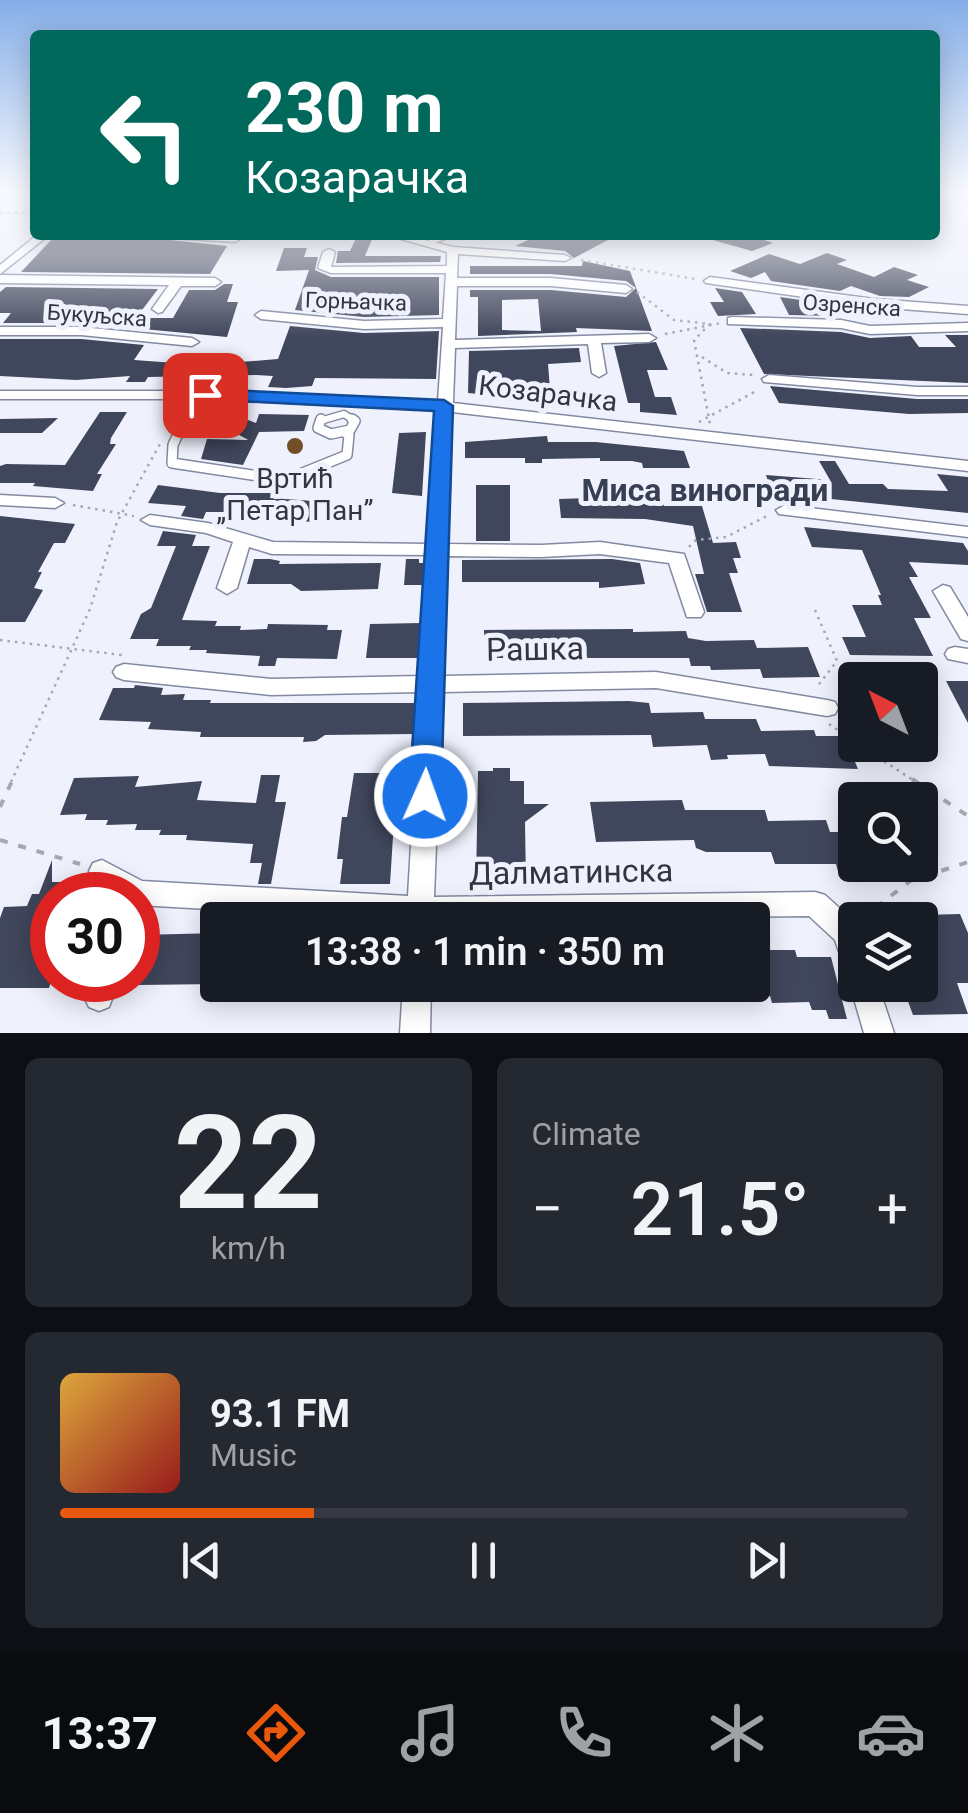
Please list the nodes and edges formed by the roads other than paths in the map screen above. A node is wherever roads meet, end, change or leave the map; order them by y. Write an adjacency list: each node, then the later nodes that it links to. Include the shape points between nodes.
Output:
1 (37, 240): 6 (street)
2 (422, 240): 5 (street)
3 (328, 252): 5 (street, via 324,268 331,270)
4 (565, 258): 5 (street)
5 (452, 259): 12 (street, via 551,282); 20 (street)
6 (0, 270)
7 (0, 280): 9 (street)
8 (710, 280): 11 (street)
9 (178, 282): 10 (street); 13 (street)
10 (215, 282)
11 (755, 286): 14 (street); 16 (street)
12 (626, 289)
13 (158, 310)
14 (968, 310)
15 (261, 316): 20 (street, Горњачка)
16 (773, 320): 17 (street, Озренска); 18 (street, Озренска, via 870,330)
17 (732, 321)
18 (968, 327)
19 (0, 331): 23 (street, Букуљска)
20 (450, 333): 22 (street, Горњачка); 29 (street)
21 (649, 338): 22 (street, Горњачка)
22 (594, 340): 24 (street)
23 (192, 342)
24 (598, 373)
25 (769, 379): 26 (street)
26 (968, 391)
27 (205, 395): 28 (street, Козарачка); 29 (street, Козарачка); 30 (lane, via 185,419 172,463 285,480 347,455)
28 (0, 396)
29 (444, 406): 31 (street, Козарачка); 38 (street)
30 (344, 432)
31 (968, 466)
32 (0, 500): 33 (street)
33 (55, 502)
34 (784, 510): 36 (street)
35 (150, 520): 37 (street, via 208,528)
36 (968, 532)
37 (242, 541): 38 (street, via 272,548); 39 (street)
38 (439, 550): 41 (street, via 600,548 678,559); 44 (street)
39 (227, 588)
40 (943, 591): 42 (street)
41 (694, 612)
42 (968, 634)
43 (124, 672): 44 (street, Рашка, via 270,686)
44 (429, 684): 45 (street, Рашка, via 656,680); 48 (street)
45 (827, 708)
46 (160, 896): 47 (street, Далматинска)
47 (251, 902)
48 (420, 902)
49 (770, 905): 50 (street, Далматинска, via 815,904)
50 (838, 925)
51 (416, 1002): 53 (street)
52 (869, 1002): 54 (street)
53 (415, 1033)
54 (879, 1033)

